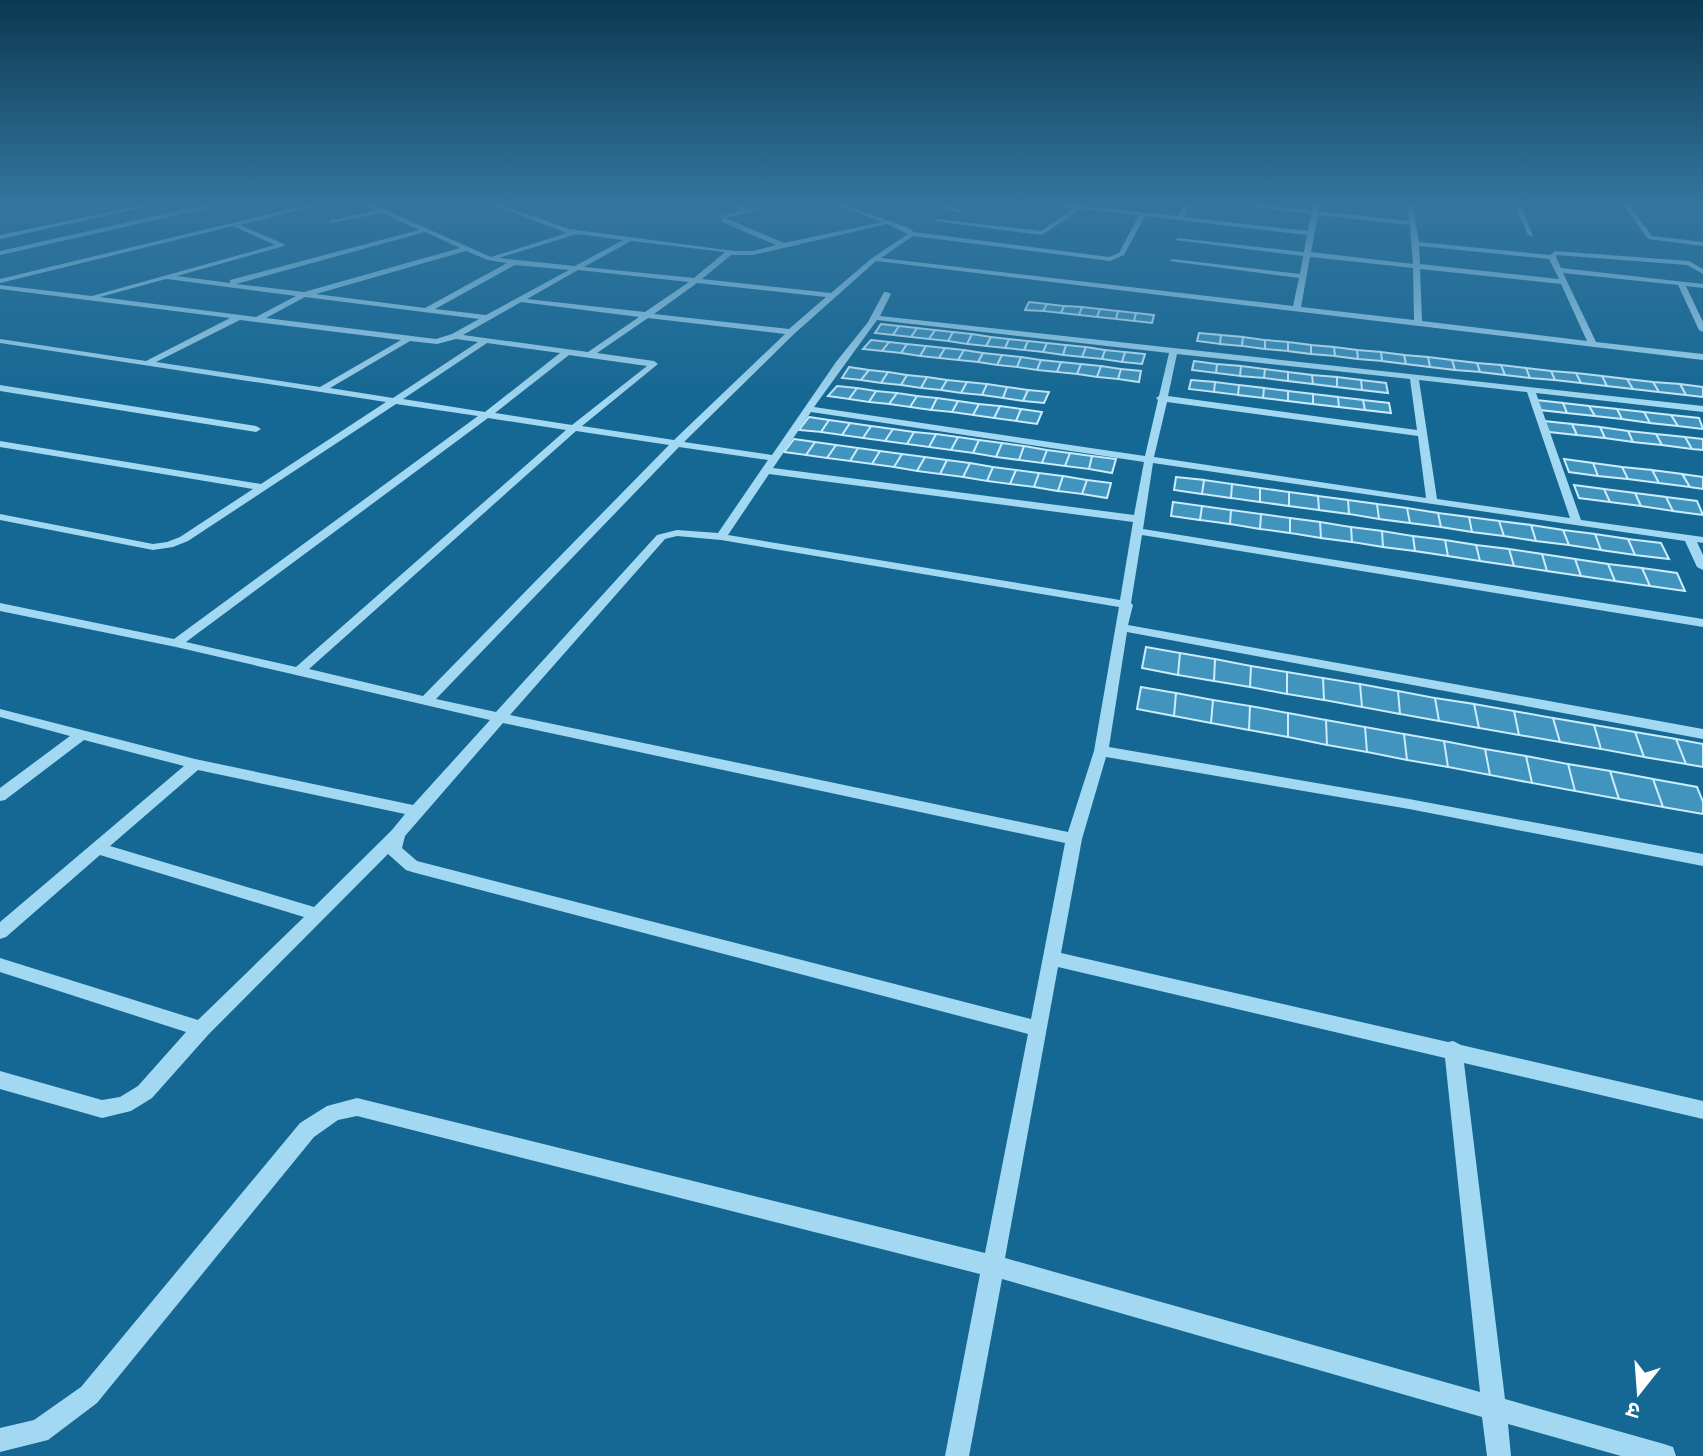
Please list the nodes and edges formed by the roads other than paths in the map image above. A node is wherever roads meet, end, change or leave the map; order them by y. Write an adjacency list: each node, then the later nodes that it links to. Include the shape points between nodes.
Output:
1 (51, 269): 18 (street)
2 (196, 269): 16 (street)
3 (284, 269): 21 (street)
4 (395, 269): 25 (street)
5 (501, 269): 30 (street)
6 (575, 269): 17 (street); 28 (street)
7 (711, 269): 17 (street)
8 (862, 269): 26 (street)
9 (960, 269): 29 (street)
10 (1241, 269): 15 (street)
11 (1302, 269): 15 (street)
12 (1416, 269): 36 (street)
13 (1435, 269): 19 (street)
14 (1558, 270): 19 (street); 20 (street)
15 (1301, 276): 29 (street)
16 (167, 277): 21 (street); 27 (street)
17 (697, 280): 26 (street); 31 (street)
18 (0, 281)
19 (1562, 282): 42 (street)
20 (1681, 284): 22 (street); 37 (street)
21 (225, 285): 25 (street)
22 (1703, 286)
23 (0, 287): 27 (street)
24 (887, 294): 34 (street)
25 (303, 295): 30 (street); 35 (street)
26 (829, 295): 38 (street)
27 (88, 298): 32 (street)
28 (519, 300): 31 (street); 33 (street)
29 (1297, 308): 36 (street)
30 (427, 310): 33 (street)
31 (647, 313): 38 (street); 46 (street)
32 (239, 317): 35 (street); 48 (street)
33 (487, 318): 39 (street)
34 (877, 318): 44 (street); 55 (street)
35 (256, 320): 40 (street)
36 (1418, 323): 42 (street)
37 (1703, 330)
38 (791, 332): 61 (street)
39 (455, 336): 40 (street, via 437,342); 41 (street)
40 (407, 340): 51 (street)
41 (485, 341): 45 (street); 54 (street)
42 (1592, 343): 47 (street)
43 (3, 344): 48 (street)
44 (1174, 350): 49 (street); 53 (street)
45 (568, 351): 46 (street); 57 (street)
46 (591, 354): 58 (street, via 654,364)
47 (1703, 357)
48 (148, 364): 51 (street)
49 (1414, 378): 52 (street); 60 (street)
50 (0, 388): 59 (street)
51 (323, 389): 54 (street)
52 (1531, 391): 56 (street); 69 (street)
53 (1161, 398): 60 (street); 64 (street)
54 (393, 400): 57 (street); 66 (street)
55 (810, 409): 63 (street); 64 (street)
56 (1703, 409)
57 (489, 413): 58 (street); 79 (street)
58 (575, 427): 61 (street); 80 (street)
59 (256, 429)
60 (1422, 434): 67 (street)
61 (677, 443): 63 (street); 81 (street)
62 (0, 444): 66 (street)
63 (772, 458): 65 (street)
64 (1149, 459): 67 (street); 70 (street)
65 (765, 470): 70 (street); 71 (street)
66 (261, 487): 68 (street, via 184,539 153,547)
67 (1432, 502): 69 (street)
68 (0, 517)
69 (1576, 521): 72 (street)
70 (1137, 525): 75 (street); 77 (street)
71 (721, 537): 75 (street); 83 (street, via 661,537)
72 (1689, 538): 73 (street); 74 (street)
73 (1703, 540)
74 (1703, 567)
75 (1127, 605): 78 (street)
76 (0, 607): 79 (street)
77 (1703, 623)
78 (1124, 628): 85 (street); 86 (street)
79 (176, 643): 80 (street)
80 (299, 671): 81 (street)
81 (426, 701): 83 (street)
82 (0, 713): 84 (street)
83 (497, 717): 89 (street); 91 (street)
84 (83, 733): 87 (street); 88 (street)
85 (1703, 734)
86 (1101, 751): 91 (street); 93 (street)
87 (195, 764): 89 (street); 92 (street)
88 (0, 796)
89 (416, 811): 90 (street)
90 (398, 834): 94 (street); 98 (street, via 394,850 412,866)
91 (1074, 839): 96 (street)
92 (95, 848): 94 (street); 95 (street)
93 (1703, 860)
94 (316, 914): 99 (street)
95 (0, 932)
96 (1050, 958): 98 (street); 100 (street)
97 (0, 965): 99 (street)
98 (1036, 1028): 103 (street)
99 (201, 1029): 101 (street, via 145,1092 124,1105 102,1109)
100 (1453, 1049): 102 (street); 104 (street)
101 (0, 1080)
102 (1703, 1110)
103 (993, 1266): 104 (street); 105 (street, via 357,1107 334,1112 307,1130 89,1395 39,1431); 106 (street)
104 (1493, 1406): 107 (street); 108 (street)
105 (0, 1440)
106 (957, 1456)
107 (1499, 1456)
108 (1664, 1456)

